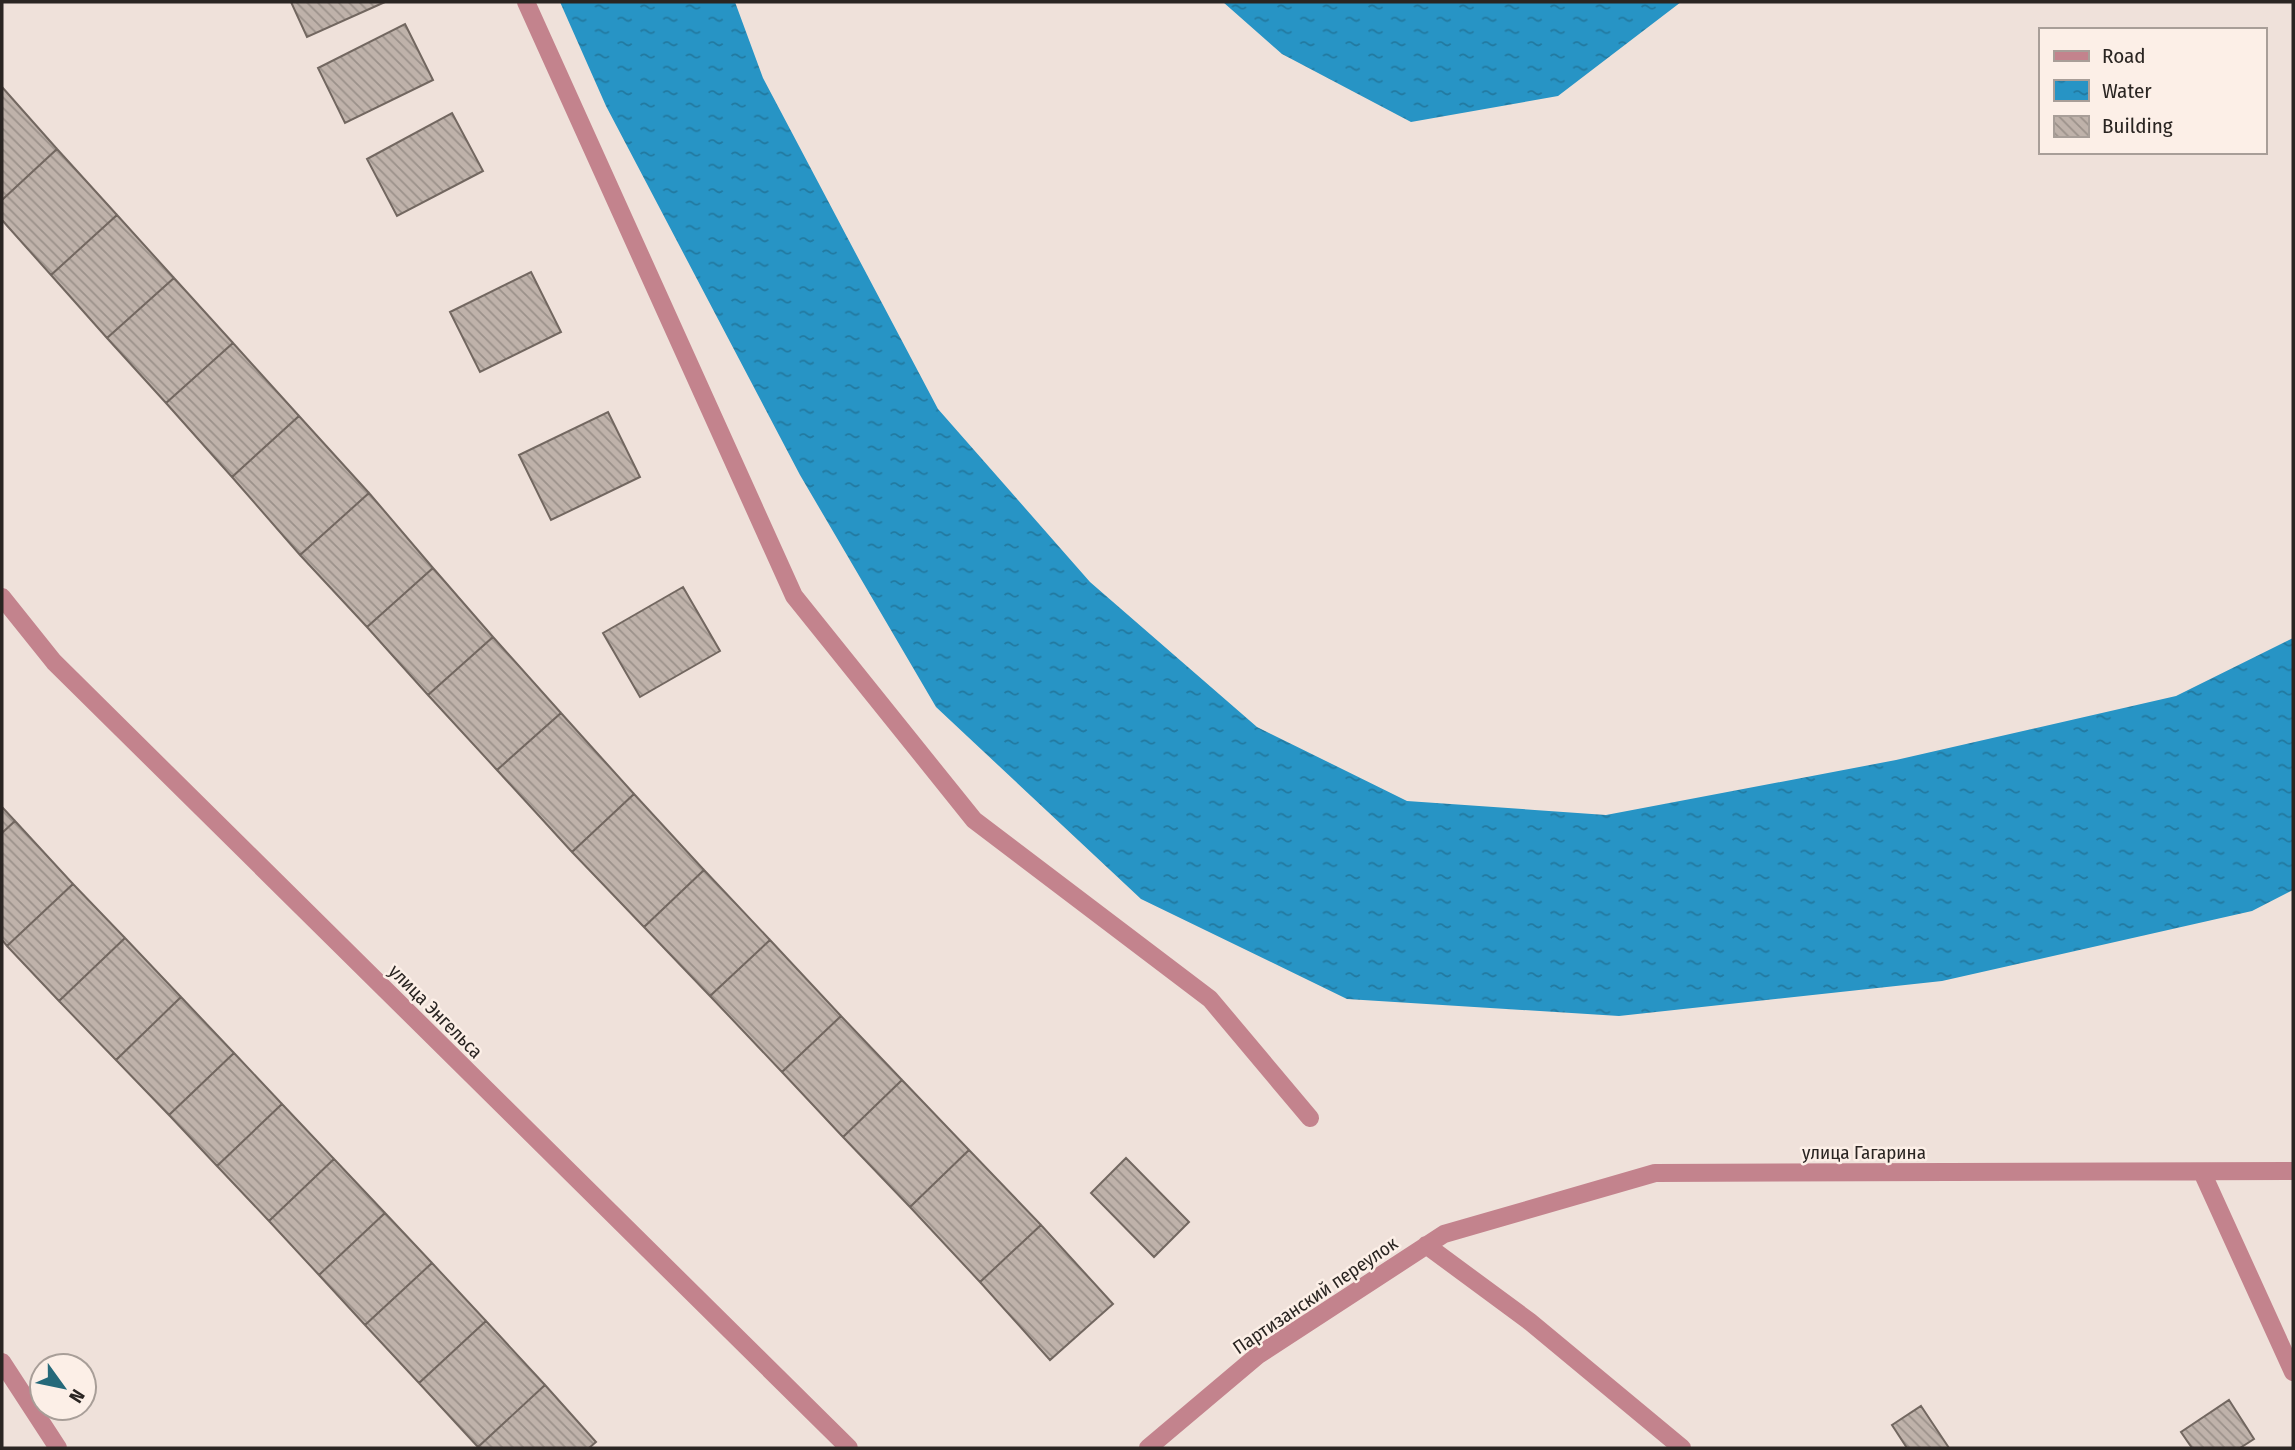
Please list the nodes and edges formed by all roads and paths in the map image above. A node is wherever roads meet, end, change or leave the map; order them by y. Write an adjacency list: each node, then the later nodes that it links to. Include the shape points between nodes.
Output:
1 (526, 2): 3 (street, via 794,596 974,820 1210,999)
2 (2, 597): 11 (street, улица Энгельса, via 54,662)
3 (1310, 1118)
4 (2293, 1171): 5 (street, улица Гагарина)
5 (2202, 1172): 6 (street, улица Гагарина, via 1655,1173); 9 (street)
6 (1444, 1234): 7 (street, Партизанский переулок)
7 (1426, 1245): 12 (street, Партизанский переулок, via 1257,1356); 13 (street, via 1529,1321)
8 (2, 1362): 10 (street)
9 (2293, 1372)
10 (58, 1448)
11 (849, 1448)
12 (1148, 1448)
13 (1682, 1448)

